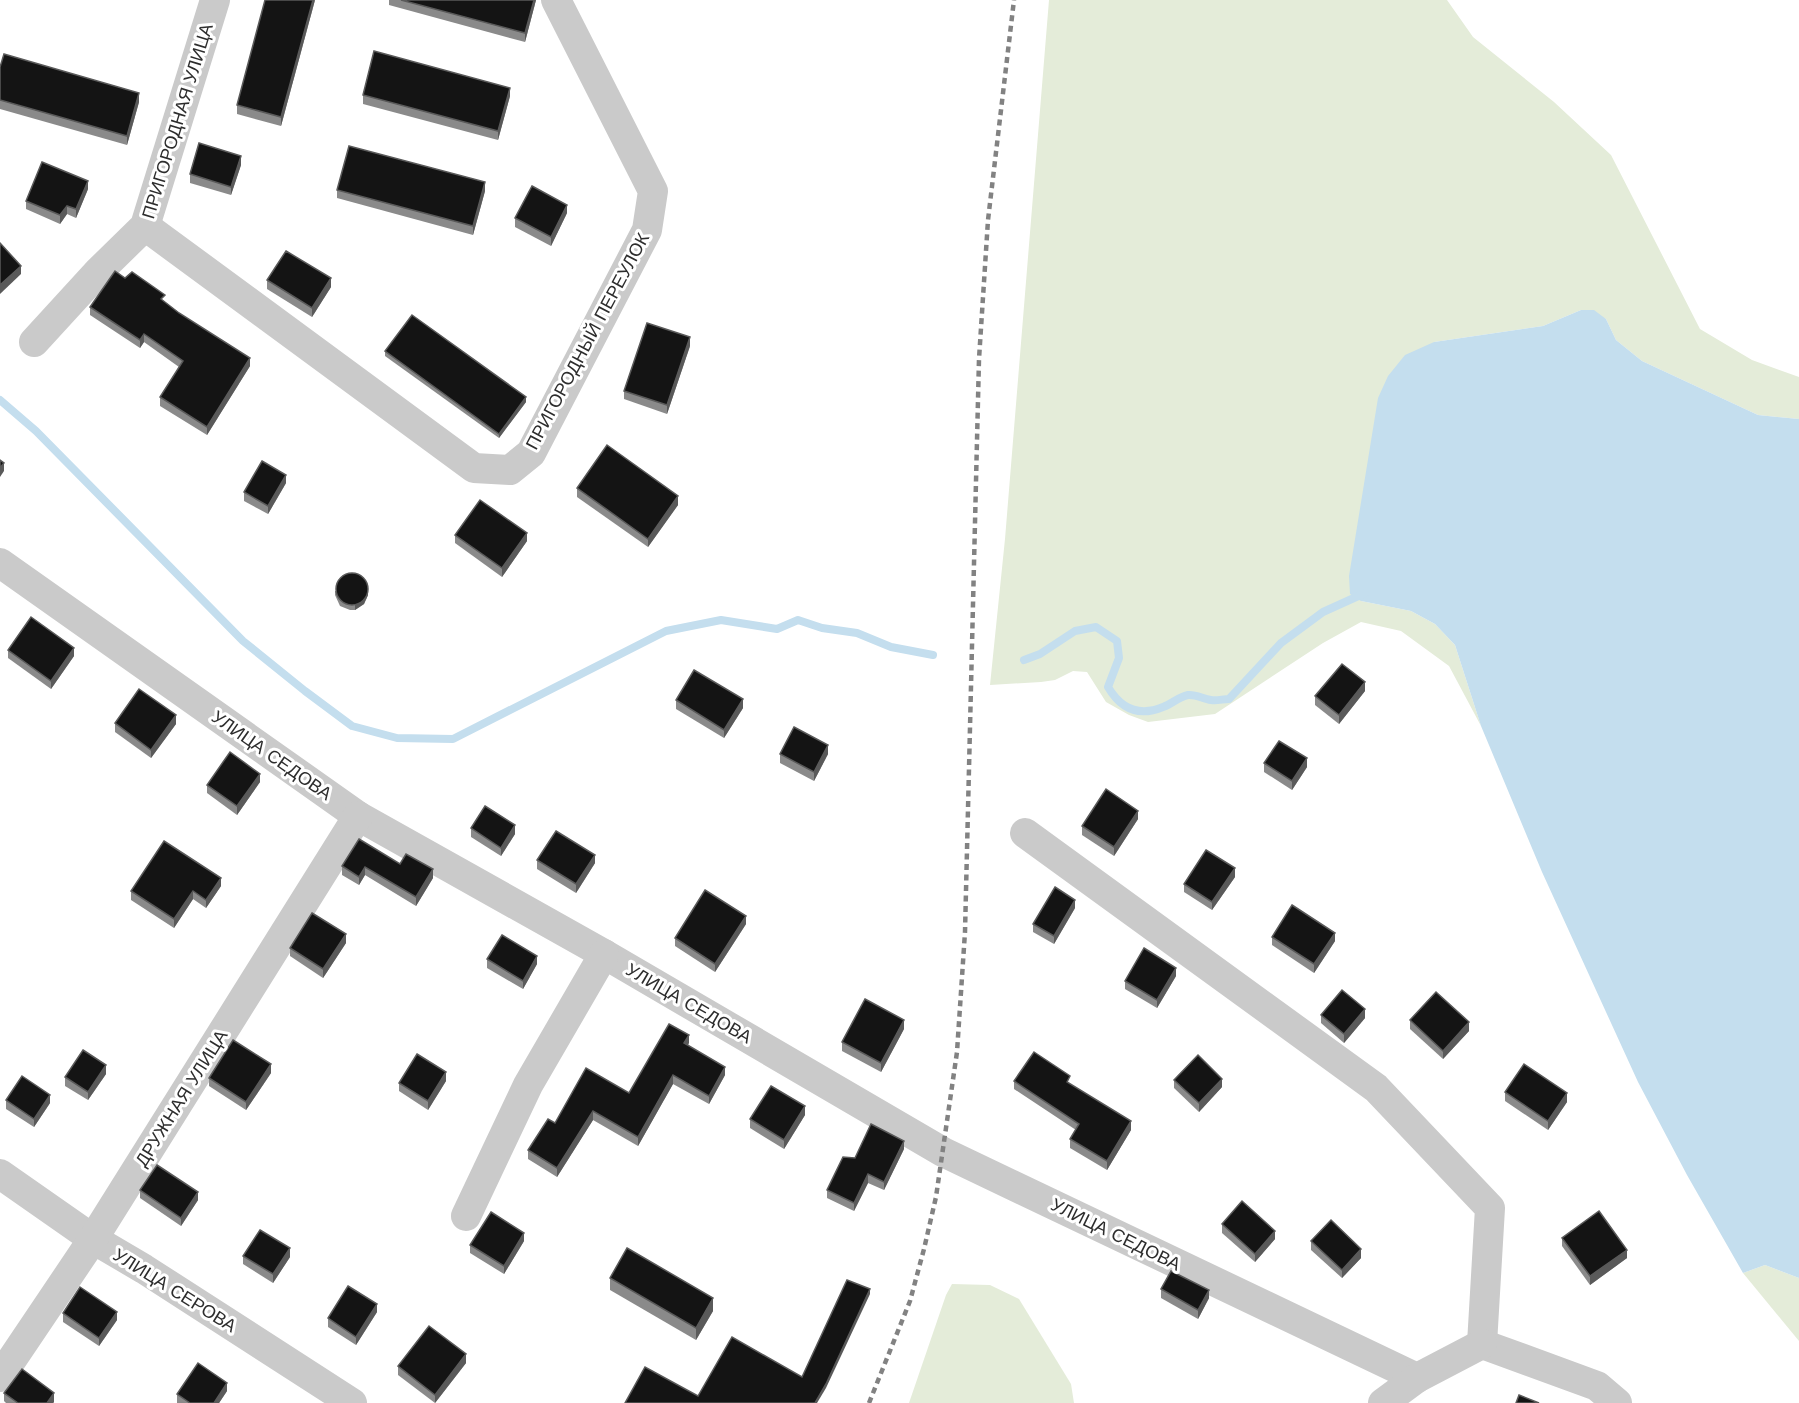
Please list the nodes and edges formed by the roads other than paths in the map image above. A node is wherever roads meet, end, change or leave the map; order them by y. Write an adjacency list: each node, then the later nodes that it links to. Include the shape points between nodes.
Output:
1 (215, 0): 3 (street, ПРИГОРОДНАЯ УЛИЦА)
2 (556, 0): 3 (street, ПРИГОРОДНЫЙ ПЕРЕУЛОК, via 652,191 647,230 531,453 510,470 474,468)
3 (145, 226): 4 (street, ПРИГОРОДНАЯ УЛИЦА)
4 (34, 342)
5 (0, 563): 6 (street, УЛИЦА СЕДОВА)
6 (358, 816): 8 (street, УЛИЦА СЕДОВА); 11 (street, ДРУЖНАЯ УЛИЦА)
7 (1026, 832): 12 (street, via 1376,1088 1490,1208)
8 (604, 954): 10 (street, via 528,1085); 14 (street, УЛИЦА СЕДОВА, via 943,1152)
9 (0, 1174): 11 (street, УЛИЦА СЕРОВА)
10 (466, 1216)
11 (93, 1239): 13 (street, ДРУЖНАЯ УЛИЦА); 15 (street, УЛИЦА СЕРОВА)
12 (1482, 1344): 14 (street); 17 (street, via 1597,1386)
13 (0, 1377)
14 (1417, 1378): 16 (street)
15 (352, 1403)
16 (1383, 1403)
17 (1617, 1403)

